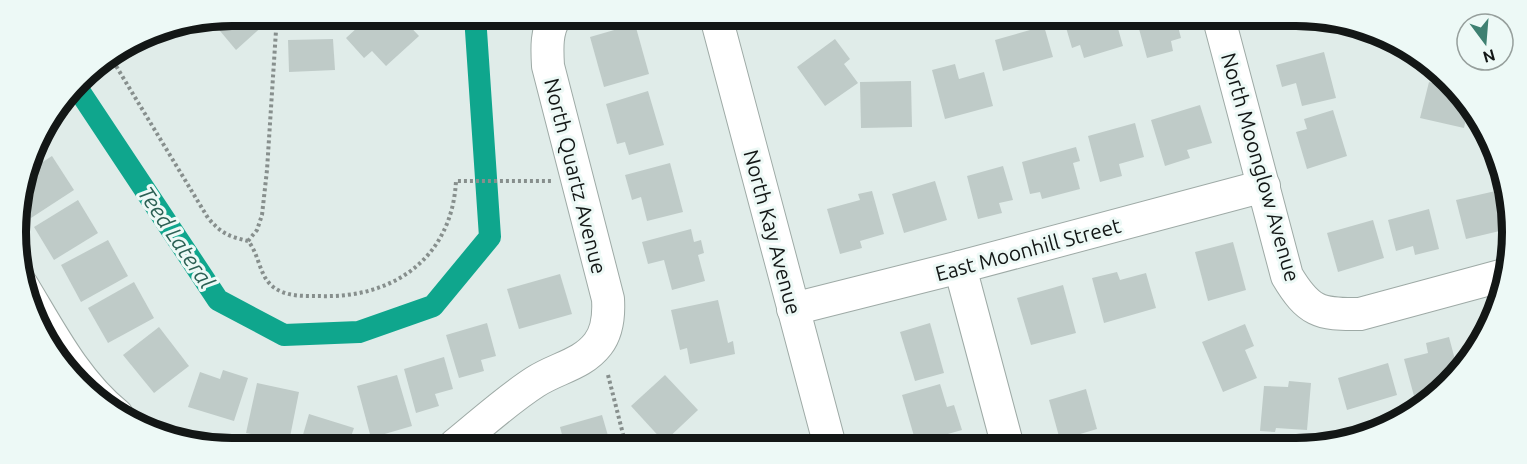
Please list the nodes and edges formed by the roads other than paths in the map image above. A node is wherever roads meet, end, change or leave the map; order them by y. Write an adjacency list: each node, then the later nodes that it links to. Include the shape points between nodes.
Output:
1 (552, 26): 8 (street, North Quartz Avenue, via 547,43 548,66 608,299 609,316 600,342 590,353 538,380)
2 (718, 26): 7 (street, North Kay Avenue)
3 (1221, 26): 4 (street, North Moonglow Avenue)
4 (1264, 186): 5 (street, East Moonhill Street); 6 (street, North Moonglow Avenue, via 1287,276 1314,309 1337,315 1360,314)
5 (960, 267): 7 (street, East Moonhill Street); 10 (street)
6 (1497, 277)
7 (793, 309): 9 (street, North Kay Avenue)
8 (464, 438)
9 (828, 438)
10 (1006, 438)

